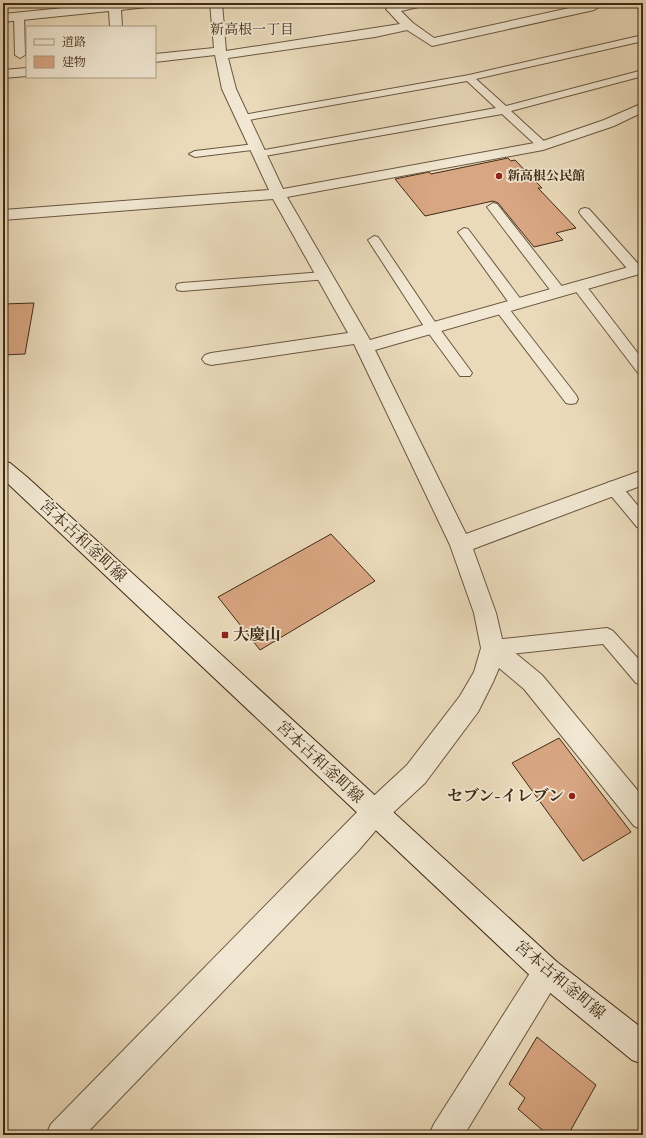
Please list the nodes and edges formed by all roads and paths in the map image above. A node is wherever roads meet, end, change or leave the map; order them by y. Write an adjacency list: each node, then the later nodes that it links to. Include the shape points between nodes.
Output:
1 (149, 3): 2 (street); 7 (street)
2 (155, 3)
3 (216, 3): 13 (street)
4 (423, 3): 11 (street, via 392,9)
5 (600, 3): 11 (street, via 594,7 432,42)
6 (90, 6): 7 (street); 8 (street)
7 (115, 6): 10 (street)
8 (19, 16): 9 (street); 14 (lane)
9 (3, 18)
10 (116, 26)
11 (409, 26): 13 (street, via 375,33)
12 (643, 38): 19 (lane)
13 (221, 53): 15 (street); 22 (street, via 229,88)
14 (20, 55)
15 (156, 58)
16 (26, 72): 18 (street)
17 (643, 73): 21 (lane)
18 (3, 74)
19 (469, 78): 21 (lane); 22 (lane)
20 (643, 107): 23 (street, via 609,123)
21 (504, 110): 23 (lane); 24 (lane)
22 (243, 118): 24 (street)
23 (543, 146): 26 (street)
24 (257, 151): 25 (lane); 26 (street)
25 (195, 154)
26 (278, 194): 29 (street); 33 (street)
27 (493, 207): 36 (lane)
28 (585, 212): 32 (lane)
29 (3, 215)
30 (464, 232): 37 (lane)
31 (374, 240): 38 (lane)
32 (639, 269): 34 (street)
33 (323, 276): 35 (lane); 39 (street)
34 (580, 286): 36 (street); 41 (lane)
35 (182, 287)
36 (559, 292): 37 (street)
37 (509, 306): 38 (street); 43 (lane)
38 (432, 328): 39 (street); 42 (lane)
39 (362, 342): 40 (street); 48 (street)
40 (211, 359)
41 (643, 370)
42 (465, 373)
43 (570, 399)
44 (3, 468): 51 (street, 宮本古和釜町線)
45 (643, 477): 46 (street)
46 (613, 487): 47 (lane); 48 (street)
47 (643, 523)
48 (461, 545): 49 (street, via 485,613)
49 (493, 648): 50 (lane, via 607,636); 51 (street, via 486,675 469,704 416,774); 52 (street, via 533,682)
50 (643, 677)
51 (374, 813): 53 (street, 宮本古和釜町線); 55 (street)
52 (643, 818)
53 (547, 972): 54 (street, 宮本古和釜町線); 56 (street)
54 (643, 1049)
55 (62, 1135)
56 (445, 1135)

